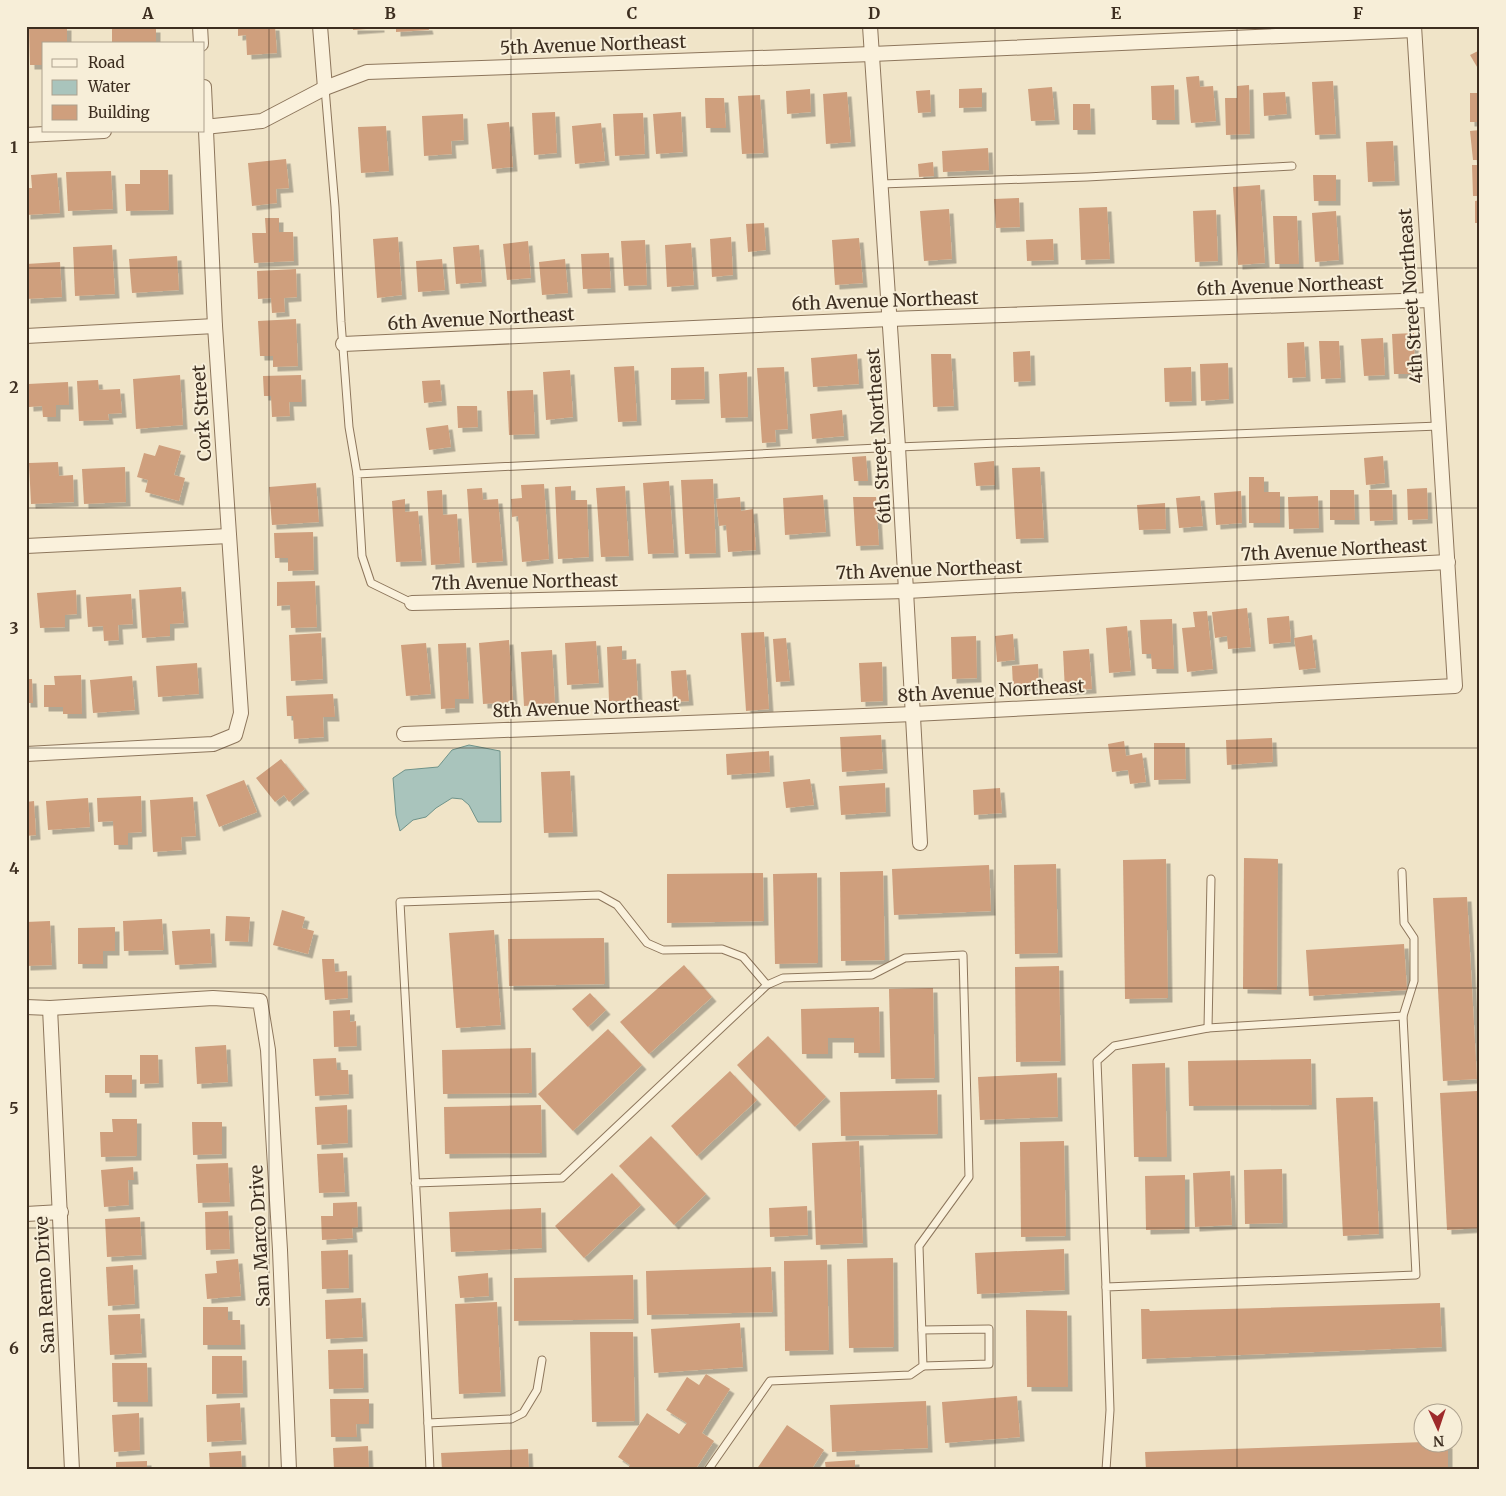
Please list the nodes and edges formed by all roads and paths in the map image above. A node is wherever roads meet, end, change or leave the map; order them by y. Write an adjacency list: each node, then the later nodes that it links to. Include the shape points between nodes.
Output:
1 (200, 26): 5 (street)
2 (320, 26): 7 (street)
3 (870, 26): 6 (street, 6th Street Northeast)
4 (1414, 28): 6 (street, 5th Avenue Northeast); 13 (street, 4th Street Northeast)
5 (201, 42)
6 (872, 54): 7 (street, 5th Avenue Northeast, via 367,72); 12 (street, 6th Street Northeast)
7 (324, 88): 8 (street, 5th Avenue Northeast, via 262,121); 17 (lane)
8 (205, 127): 15 (street, Cork Street)
9 (84, 132): 10 (street)
10 (26, 135)
11 (1292, 166): 12 (lane)
12 (881, 184): 14 (street, 6th Street Northeast)
13 (1430, 300): 14 (street, 6th Avenue Northeast); 18 (street, 4th Street Northeast)
14 (890, 319): 17 (street, 6th Avenue Northeast); 19 (street, 6th Street Northeast)
15 (215, 326): 16 (street); 21 (street, Cork Street)
16 (26, 336)
17 (343, 344): 20 (lane, via 348,427)
18 (1439, 426): 19 (lane); 23 (street, 4th Street Northeast)
19 (898, 447): 20 (lane); 24 (street, 6th Street Northeast)
20 (358, 474): 25 (lane, via 362,556 372,582)
21 (229, 536): 22 (street); 28 (street, Cork Street, via 241,713 236,735 213,744)
22 (26, 546)
23 (1448, 562): 24 (street, 7th Avenue Northeast); 26 (street, 8th Avenue Northeast, via 1455,686)
24 (907, 591): 25 (street, 7th Avenue Northeast); 26 (street, 6th Street Northeast)
25 (412, 604)
26 (914, 714): 27 (street, 8th Avenue Northeast); 29 (street, 6th Street Northeast)
27 (404, 734)
28 (26, 754)
29 (920, 843)
30 (1402, 872): 35 (lane, via 1404,923 1414,938 1414,981)
31 (1212, 879): 36 (lane)
32 (767, 985): 37 (lane, via 562,1178); 37 (lane, via 742,957 722,949 662,950 647,943 617,905 599,895 400,902); 41 (lane, via 782,978 872,975 905,958 963,955 969,1177 919,1246)
33 (26, 1007): 34 (street)
34 (50, 1008): 38 (street, San Remo Drive); 46 (street, San Marco Drive, via 213,998 260,1001 268,1050)
35 (1403, 1016): 36 (lane); 40 (lane, via 1416,1275)
36 (1208, 1028): 40 (lane, via 1114,1046 1097,1061)
37 (415, 1183): 44 (lane)
38 (60, 1212): 39 (street); 45 (street, San Remo Drive)
39 (26, 1214)
40 (1106, 1287): 49 (lane, via 1110,1410)
41 (922, 1330): 43 (lane); 43 (lane, via 989,1329 990,1364)
42 (542, 1360): 44 (lane, via 537,1390 523,1414 511,1419)
43 (923, 1366): 48 (lane, via 910,1375 770,1381)
44 (428, 1423): 47 (lane)
45 (72, 1470)
46 (289, 1470)
47 (430, 1470)
48 (708, 1470)
49 (1106, 1470)

